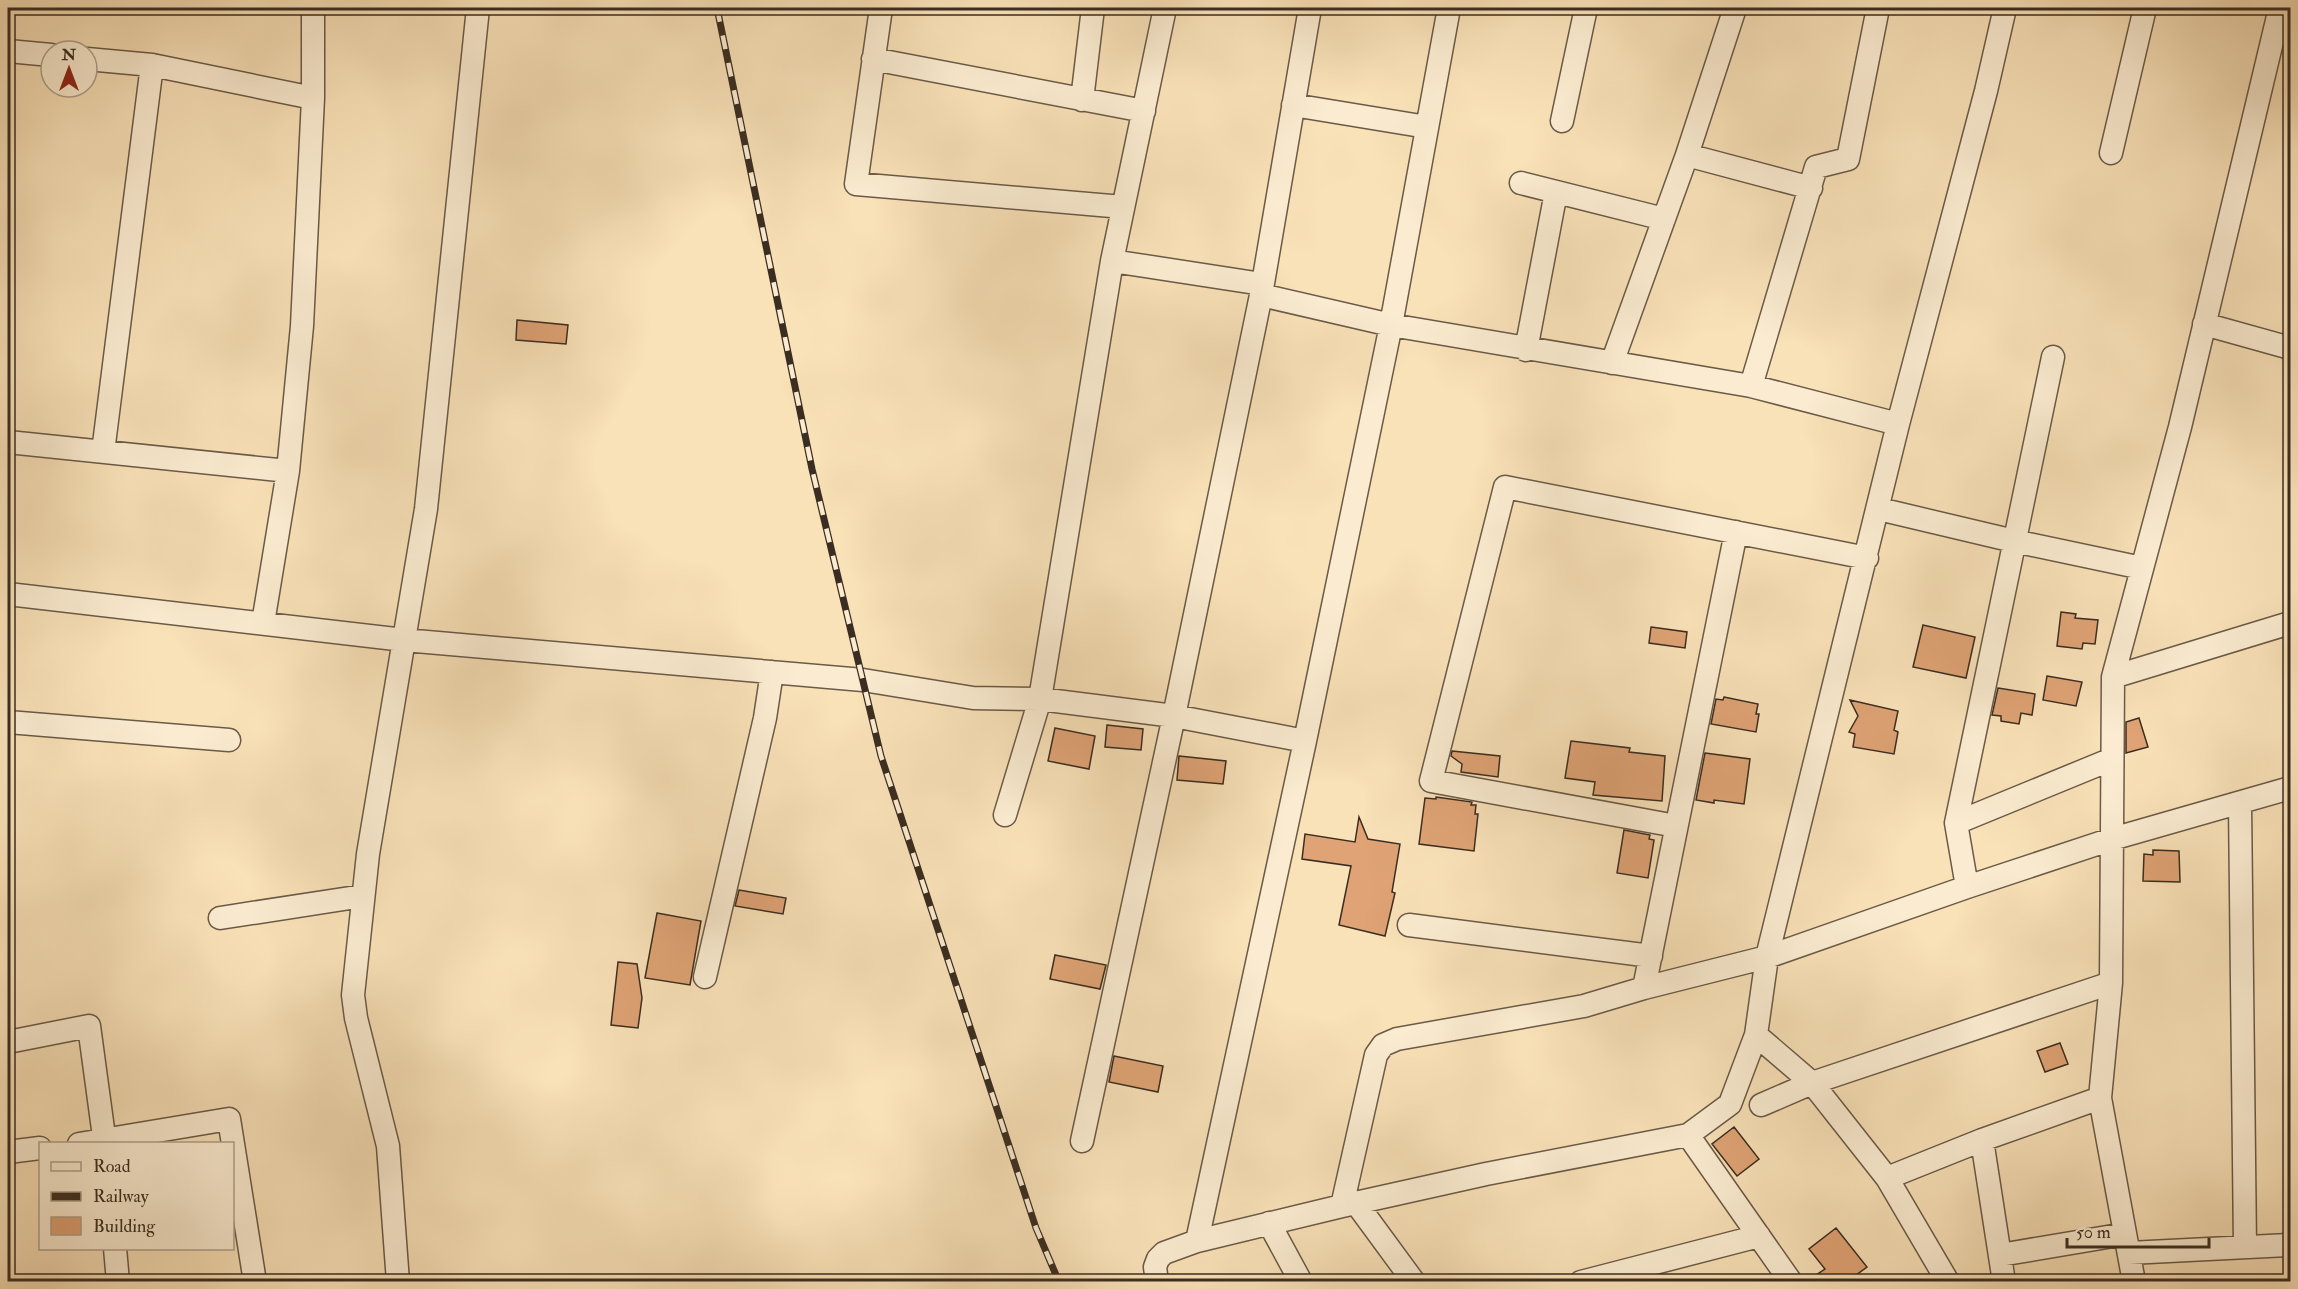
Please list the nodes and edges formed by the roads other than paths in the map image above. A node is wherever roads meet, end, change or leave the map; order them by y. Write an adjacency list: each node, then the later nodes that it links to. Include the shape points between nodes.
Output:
1 (313, 8): 19 (street)
2 (478, 8): 53 (street, via 426,509)
3 (881, 8): 16 (street)
4 (1093, 8): 20 (street)
5 (1165, 8): 22 (street)
6 (1310, 8): 21 (street)
7 (1449, 8): 24 (street)
8 (1586, 8): 23 (street)
9 (1735, 8): 26 (street)
10 (1878, 8): 28 (street, via 1848,159 1816,167)
11 (2005, 8): 41 (street)
12 (2145, 8): 25 (street)
13 (2280, 8): 34 (street)
14 (8, 51): 15 (street)
15 (39, 54)
16 (873, 59): 20 (street); 30 (street, via 856,184)
17 (99, 60): 18 (street)
18 (152, 65): 19 (street); 43 (street)
19 (314, 98): 44 (street, via 302,326)
20 (1082, 100): 22 (street)
21 (1293, 105): 24 (street); 33 (street)
22 (1144, 111): 30 (street)
23 (1562, 121)
24 (1427, 127): 35 (street)
25 (2111, 153)
26 (1687, 155): 28 (street); 31 (street)
27 (1521, 183): 29 (street)
28 (1810, 188): 40 (street)
29 (1556, 192): 31 (street); 37 (street)
30 (1123, 207): 32 (street)
31 (1664, 219): 39 (street)
32 (1112, 261): 33 (street); 56 (street)
33 (1262, 290): 35 (street); 57 (street)
34 (2204, 324): 36 (street); 49 (street)
35 (1391, 325): 37 (street); 60 (street)
36 (2290, 348)
37 (1526, 350): 39 (street)
38 (2053, 357): 47 (street)
39 (1612, 363): 40 (street)
40 (1751, 386): 41 (street)
41 (1899, 424): 45 (street)
42 (8, 442): 43 (street)
43 (103, 452): 44 (street)
44 (288, 471): 51 (street)
45 (1879, 509): 47 (street); 48 (street)
46 (1736, 532): 48 (street); 66 (street); 66 (street, via 1505,487 1431,781)
47 (2014, 542): 49 (street); 65 (street)
48 (1867, 558): 73 (street)
49 (2142, 568): 55 (street)
50 (8, 594): 51 (street)
51 (263, 623): 53 (street)
52 (2290, 623): 55 (street)
53 (404, 640): 54 (street); 69 (street)
54 (772, 672): 56 (street, via 863,680 973,698); 74 (street, via 765,718)
55 (2113, 677): 61 (street)
56 (1040, 699): 57 (street); 64 (street)
57 (1174, 716): 60 (street); 84 (street)
58 (8, 722): 59 (street)
59 (229, 740)
60 (1305, 741): 94 (street)
61 (2112, 759): 65 (street); 67 (street)
62 (2290, 788): 63 (street)
63 (2240, 802): 67 (street); 97 (street)
64 (1005, 815)
65 (1956, 823): 68 (street)
66 (1676, 826): 72 (street)
67 (2112, 839): 68 (street); 75 (street)
68 (1967, 887): 73 (street)
69 (363, 896): 70 (street); 102 (street, via 353,995 388,1146)
70 (220, 918)
71 (1409, 925): 72 (street)
72 (1651, 956): 76 (street)
73 (1767, 957): 76 (street); 77 (street)
74 (705, 977)
75 (2111, 983): 79 (street); 80 (street)
76 (1644, 987): 91 (street, via 1584,1006 1397,1039 1383,1045 1376,1056)
77 (1756, 1035): 79 (street); 82 (street, via 1730,1104)
78 (8, 1042): 85 (street, via 89,1026)
79 (1812, 1083): 81 (street); 90 (street)
80 (2100, 1098): 83 (street); 95 (street)
81 (1761, 1105)
82 (1688, 1135): 91 (street); 93 (street)
83 (1982, 1140): 90 (street); 99 (street)
84 (1082, 1141)
85 (105, 1142): 86 (street, via 229,1119)
86 (233, 1142)
87 (39, 1148): 89 (street)
88 (234, 1150): 101 (street)
89 (8, 1152)
90 (1887, 1178): 108 (street)
91 (1349, 1204): 92 (street); 105 (street)
92 (1269, 1223): 94 (street); 104 (street)
93 (1759, 1236): 106 (street); 107 (street)
94 (1197, 1241): 103 (street, via 1164,1253 1155,1267)
95 (2127, 1244): 97 (street); 99 (street); 110 (street)
96 (2290, 1245): 97 (street)
97 (2245, 1247)
98 (115, 1250): 100 (street)
99 (2000, 1255): 109 (street)
100 (118, 1281)
101 (255, 1281)
102 (398, 1281)
103 (1157, 1281)
104 (1301, 1281)
105 (1414, 1281)
106 (1581, 1281)
107 (1791, 1281)
108 (1948, 1281)
109 (2004, 1281)
110 (2134, 1281)

